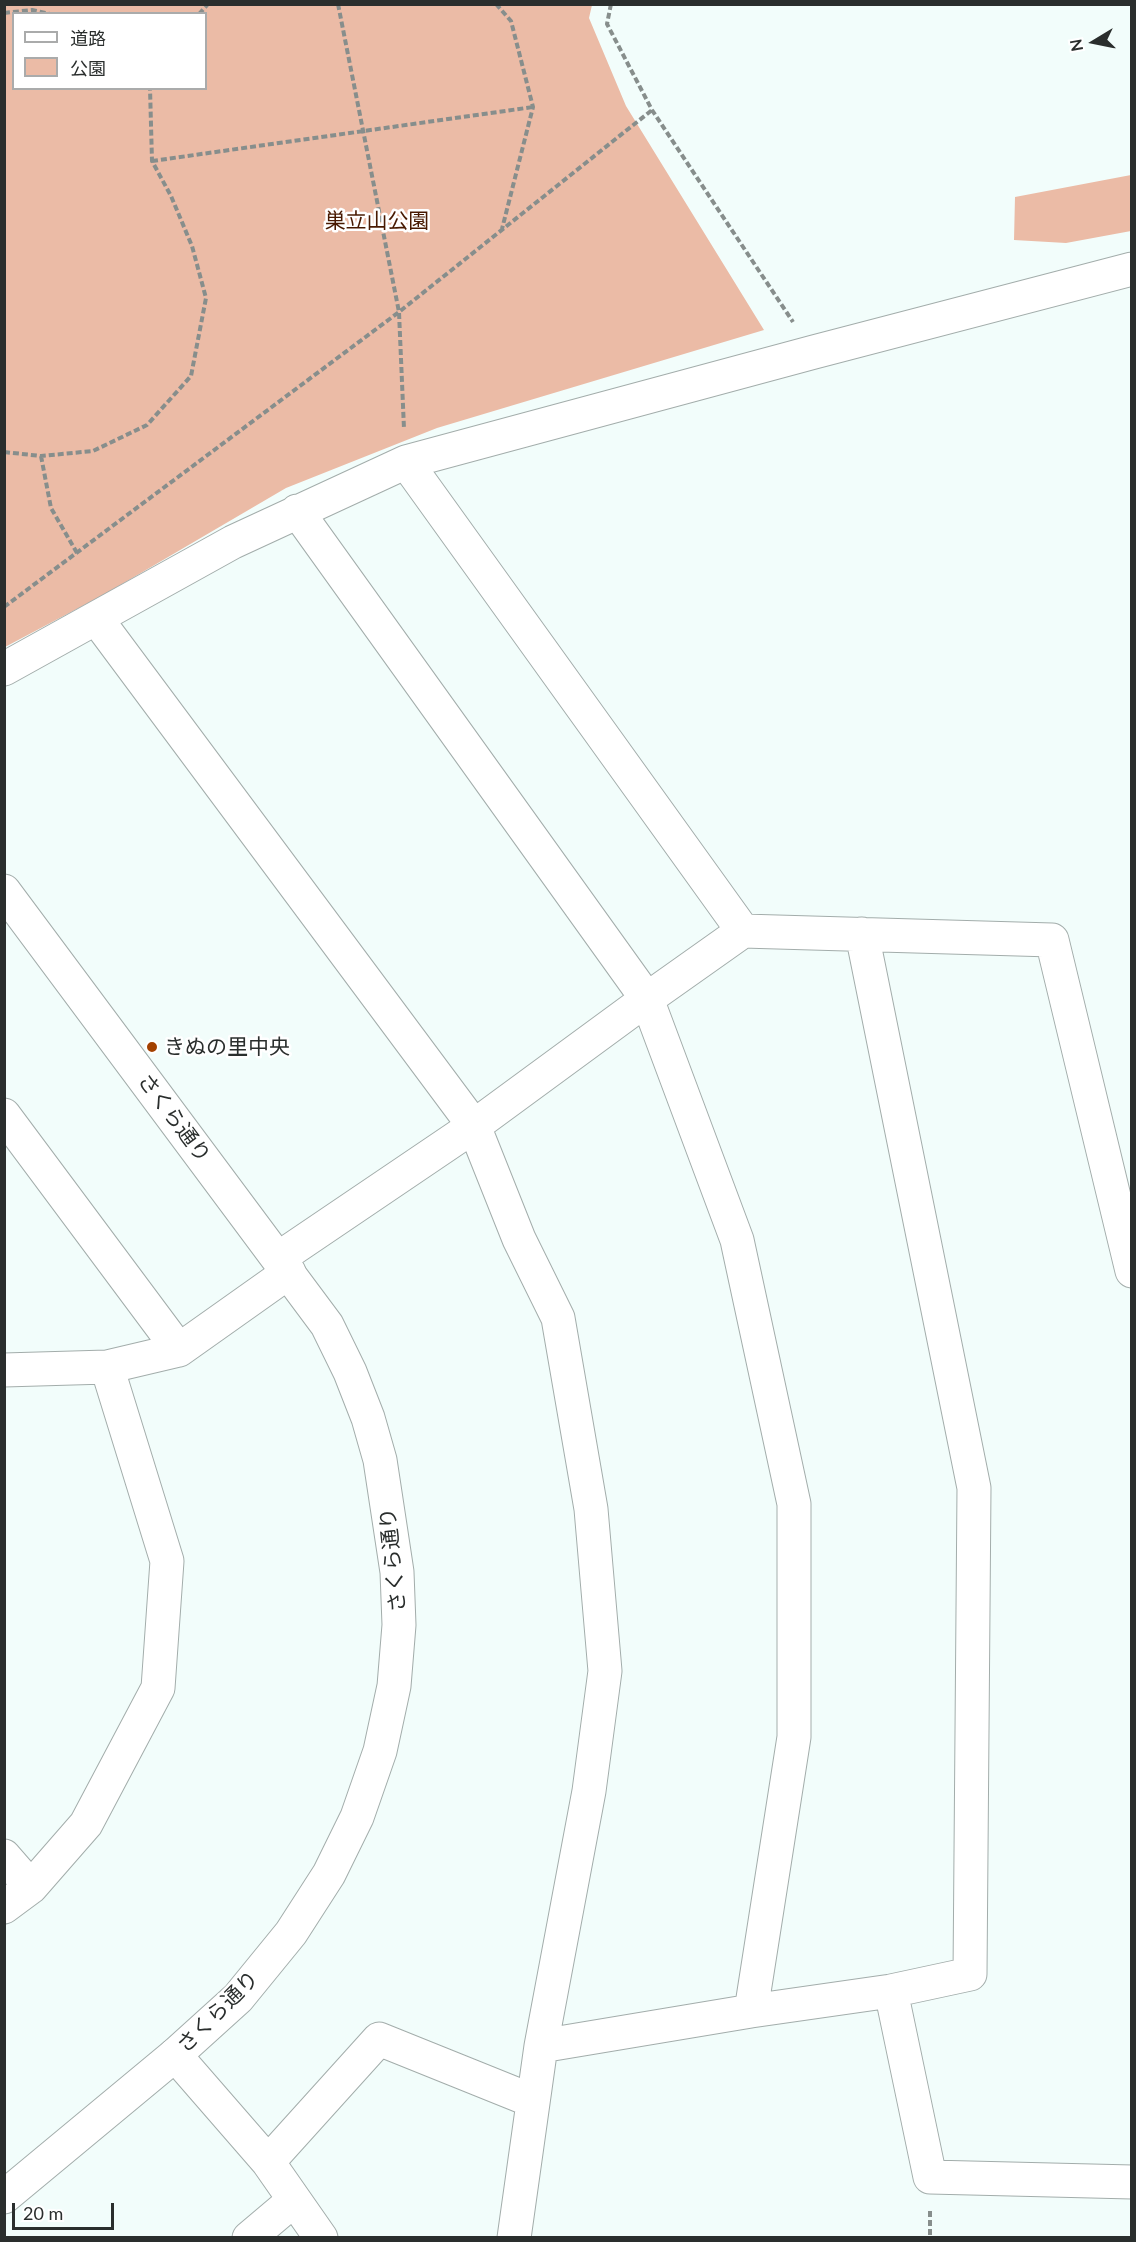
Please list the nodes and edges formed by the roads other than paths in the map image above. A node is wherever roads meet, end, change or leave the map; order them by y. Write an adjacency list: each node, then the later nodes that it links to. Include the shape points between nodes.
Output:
1 (1131, 270): 2 (street)
2 (406, 462): 3 (street); 7 (street)
3 (297, 511): 4 (street); 9 (street)
4 (96, 618): 5 (street); 11 (street)
5 (4, 669)
6 (4, 891): 14 (street, さくら通り)
7 (743, 931): 8 (street); 9 (street)
8 (862, 934): 13 (street, via 1052,940); 22 (street, via 974,1488 970,1974)
9 (647, 999): 11 (street); 23 (street, via 737,1240 794,1504 794,1737)
10 (4, 1115): 12 (street)
11 (474, 1126): 14 (street); 24 (street, via 519,1239 558,1318 591,1509 604,1671 589,1791)
12 (15, 1150): 16 (street)
13 (1121, 1189): 15 (street)
14 (284, 1265): 16 (street); 25 (street, さくら通り, via 327,1325 350,1372 380,1460 397,1572 399,1625 394,1686 380,1750 361,1806 329,1874 291,1933 238,1998)
15 (1131, 1271)
16 (179, 1350): 17 (street)
17 (107, 1367): 18 (street); 20 (street, via 167,1561 159,1688 86,1824)
18 (4, 1370)
19 (4, 1856): 20 (street)
20 (31, 1887): 21 (street)
21 (4, 1907)
22 (891, 1991): 23 (street); 28 (street, via 930,2177)
23 (751, 2011): 24 (street)
24 (541, 2046): 26 (street)
25 (175, 2055): 27 (street); 29 (street, さくら通り)
26 (533, 2101): 27 (street, via 379,2039); 33 (street)
27 (268, 2162): 30 (street)
28 (1131, 2182)
29 (4, 2197)
30 (294, 2200): 31 (street); 32 (street)
31 (249, 2238)
32 (321, 2238)
33 (514, 2238)

